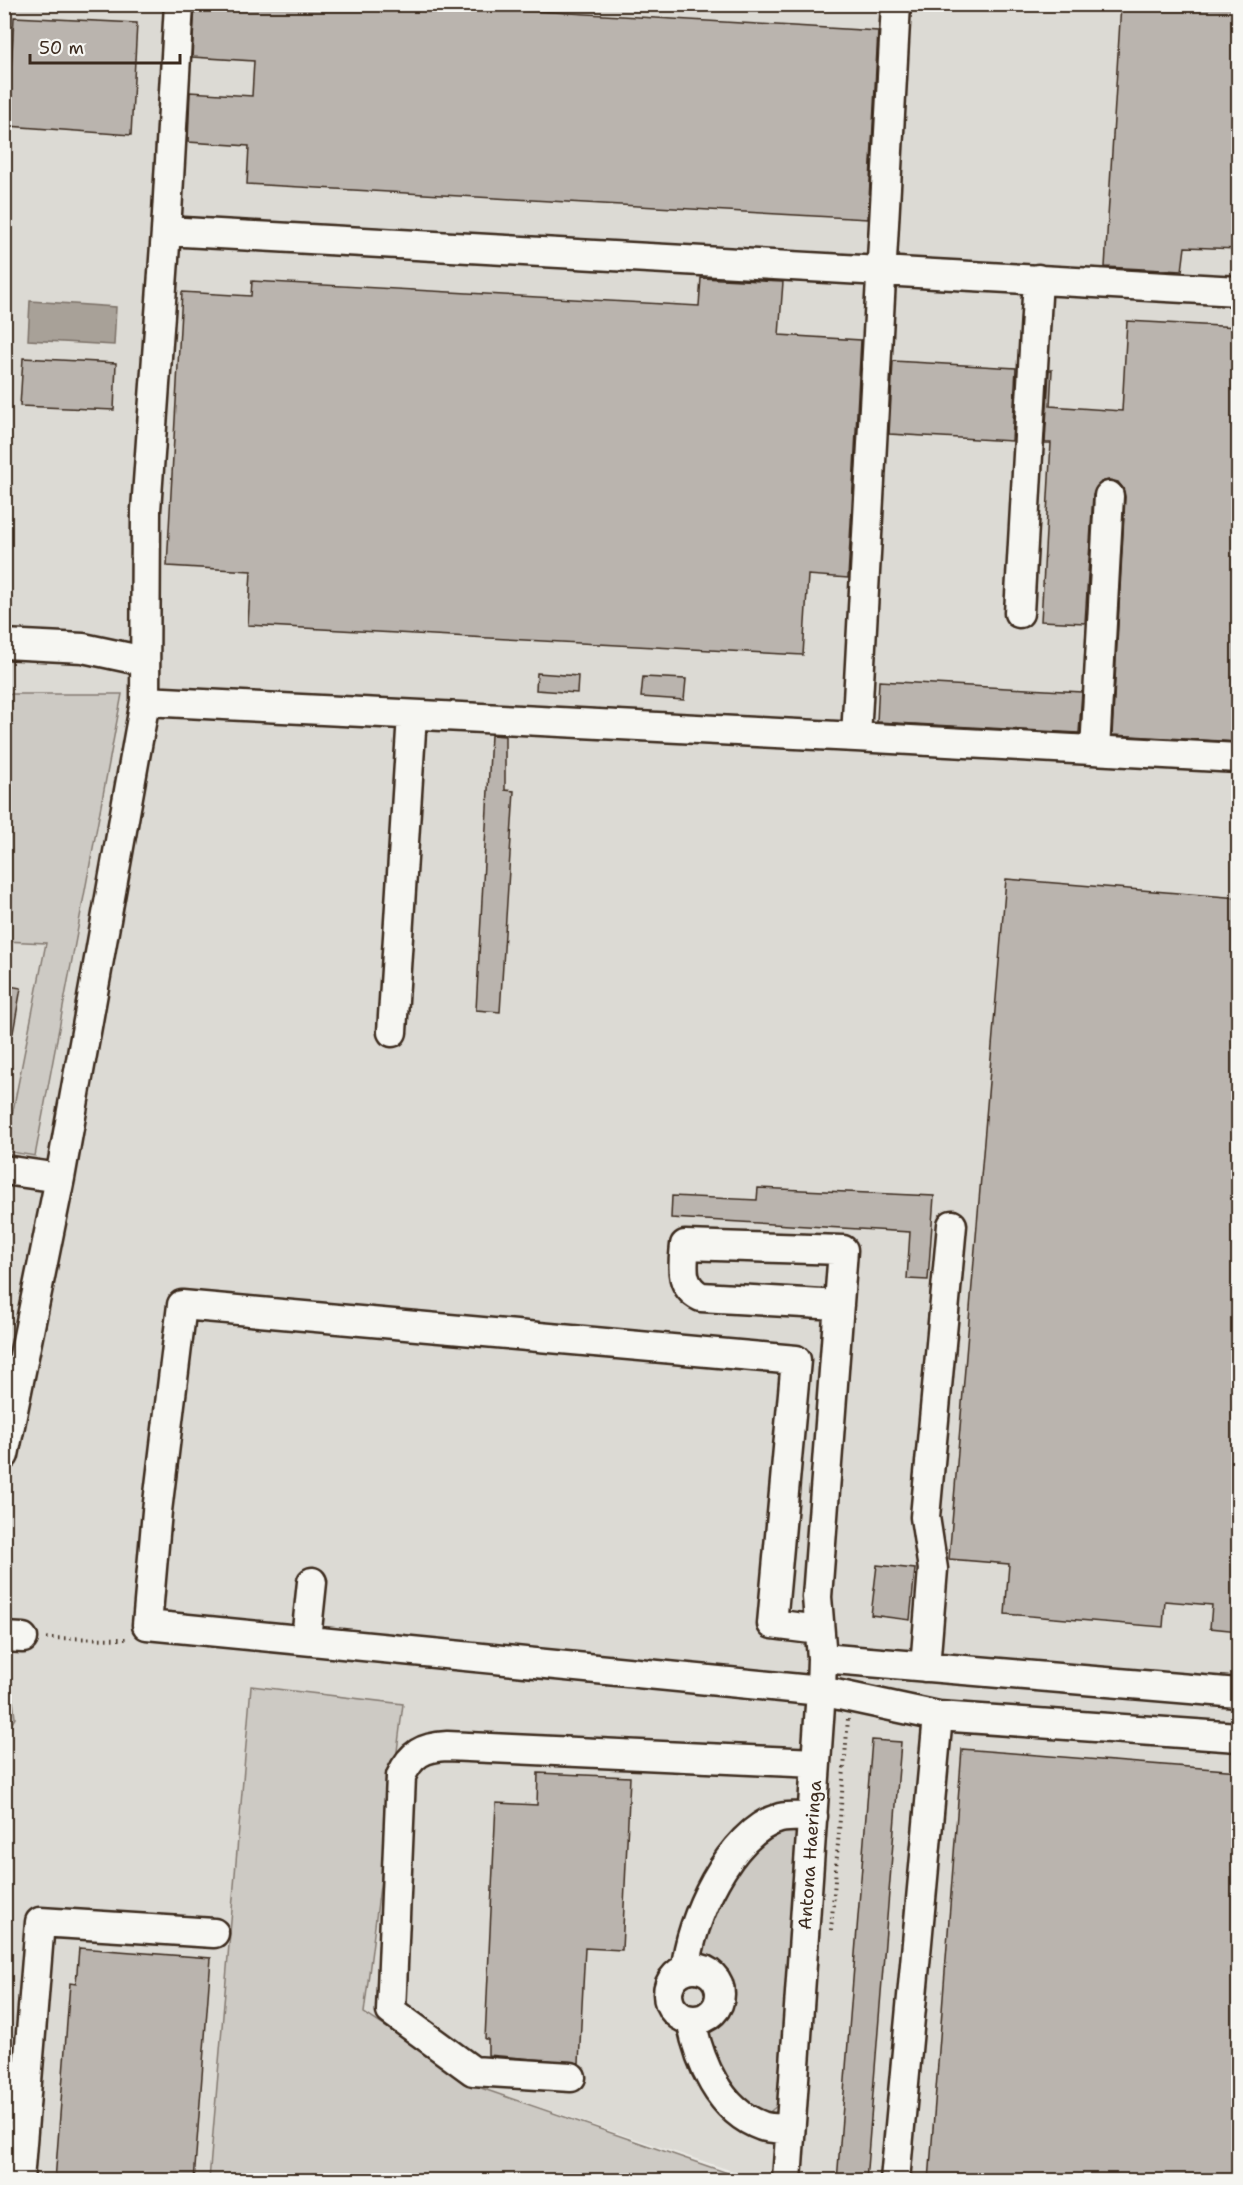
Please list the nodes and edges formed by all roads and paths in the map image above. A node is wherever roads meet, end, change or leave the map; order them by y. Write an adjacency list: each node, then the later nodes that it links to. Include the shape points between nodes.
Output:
1 (179, 4): 3 (street)
2 (896, 4): 4 (street)
3 (166, 231): 4 (street); 10 (street, via 146,510)
4 (882, 271): 5 (street); 13 (street)
5 (1038, 279): 6 (street); 8 (street)
6 (1239, 291)
7 (1109, 496): 14 (street)
8 (1019, 613)
9 (4, 644): 10 (street, via 83,648)
10 (144, 661): 11 (street)
11 (145, 701): 12 (street); 18 (street)
12 (412, 715): 13 (street); 16 (street)
13 (855, 737): 14 (street)
14 (1095, 750): 15 (street)
15 (1239, 758)
16 (392, 1032)
17 (4, 1170): 18 (street)
18 (60, 1178): 21 (street)
19 (952, 1225): 27 (street, via 925,1517 933,1569)
20 (839, 1305): 20 (street, Antona Haeringa, via 843,1250 685,1245 684,1281 701,1297); 26 (street, Antona Haeringa, via 817,1597)
21 (4, 1455)
22 (312, 1582): 25 (street)
23 (147, 1625): 24 (path, via 135,1639); 25 (street); 26 (street, via 182,1305 796,1360 772,1624)
24 (14, 1637)
25 (306, 1639): 28 (street)
26 (821, 1644): 27 (street); 28 (street, Antona Haeringa)
27 (925, 1667): 29 (street)
28 (821, 1692): 30 (street); 32 (street, Antona Haeringa)
29 (1239, 1693)
30 (938, 1716): 31 (street); 41 (street)
31 (1239, 1737)
32 (816, 1762): 33 (street, Antona Haeringa); 37 (street, via 447,1746 422,1750 406,1764 401,1776 391,2011 473,2071)
33 (813, 1816): 35 (street, via 774,1821 731,1857 693,1931); 38 (street, Antona Haeringa)
34 (214, 1933): 39 (street, via 40,1922)
35 (686, 1969): 36 (street, via 670,1982 668,1999 678,2015); 36 (street, via 709,1972 721,1994 709,2016)
36 (691, 2020): 38 (street, via 696,2046 723,2097 764,2127)
37 (571, 2077)
38 (790, 2129): 40 (street, Antona Haeringa)
39 (19, 2181)
40 (787, 2181)
41 (895, 2181)

